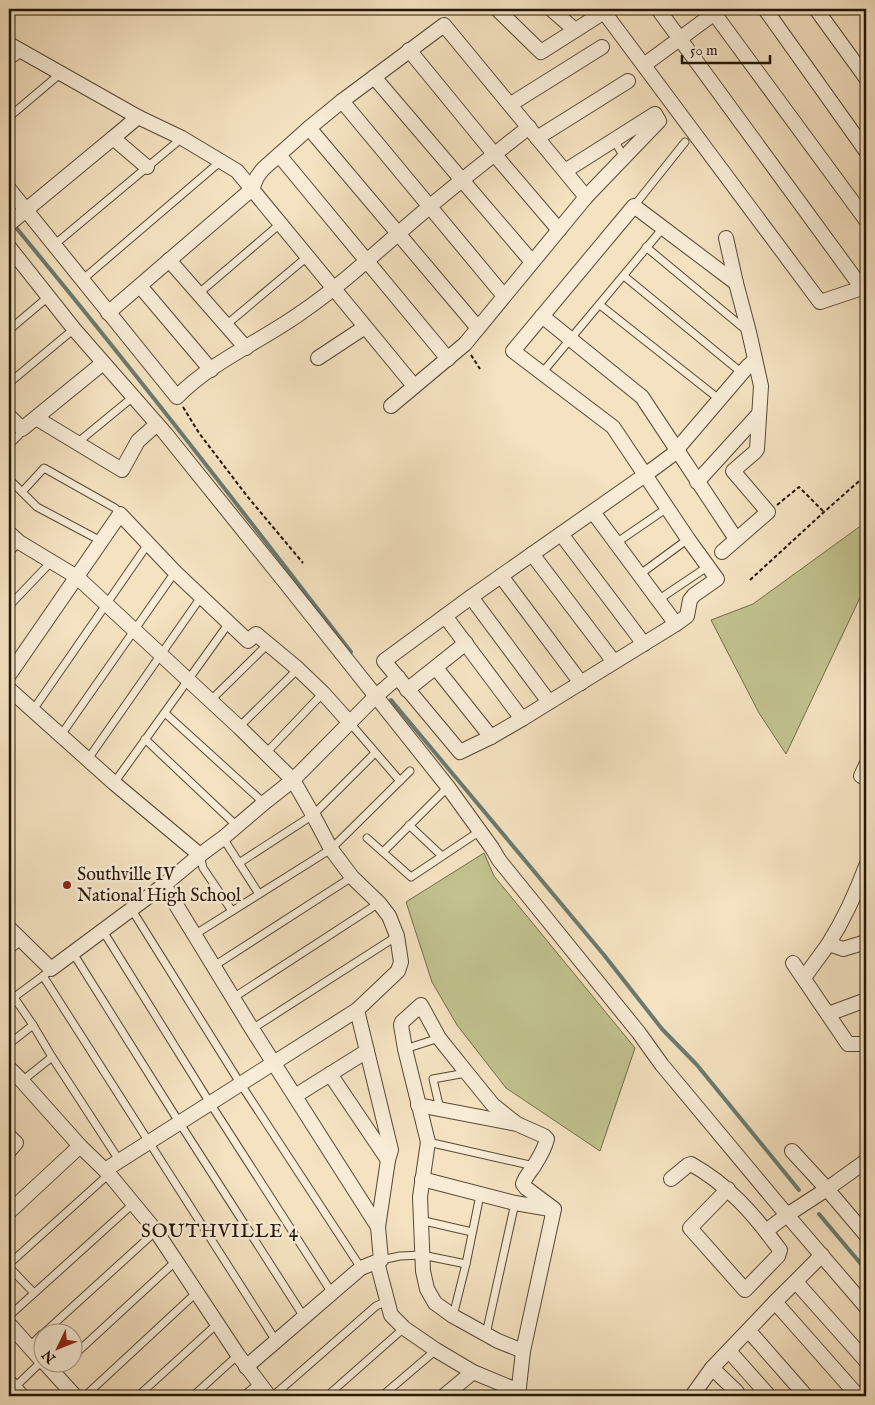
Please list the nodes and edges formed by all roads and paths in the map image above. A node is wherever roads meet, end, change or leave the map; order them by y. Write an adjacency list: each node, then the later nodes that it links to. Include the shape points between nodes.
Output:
1 (497, 9): 7 (street, via 541,52)
2 (551, 9): 7 (street)
3 (658, 9): 8 (street)
4 (765, 9): 29 (street)
5 (816, 9): 17 (street)
6 (715, 10): 8 (street); 43 (street)
7 (575, 30): 14 (street, via 604,12)
8 (680, 38): 14 (street); 61 (street)
9 (9, 44): 12 (street)
10 (602, 47): 20 (street)
11 (409, 50): 16 (street); 20 (street, via 444,25); 31 (street)
12 (22, 52): 13 (lane); 15 (street)
13 (9, 62)
14 (644, 65): 61 (street, via 820,302)
15 (61, 73): 21 (lane); 22 (street)
16 (374, 77): 19 (street); 36 (street)
17 (866, 78)
18 (628, 81): 24 (street)
19 (342, 101): 23 (street); 41 (street)
20 (510, 104): 24 (street)
21 (9, 117)
22 (138, 117): 25 (street); 26 (street)
23 (309, 128): 30 (street); 48 (street)
24 (533, 132): 31 (street); 35 (street)
25 (113, 138): 34 (street); 42 (street)
26 (182, 138): 33 (street); 34 (lane)
27 (614, 140): 32 (lane); 32 (street, via 655,114 659,121); 35 (street)
28 (685, 142): 40 (lane)
29 (866, 151)
30 (279, 155): 38 (street, via 257,177); 55 (street)
31 (495, 155): 36 (street); 47 (street)
32 (624, 157): 39 (street)
33 (222, 161): 38 (street, via 237,171); 58 (lane)
34 (147, 167): 50 (lane)
35 (565, 171): 39 (street)
36 (463, 180): 41 (street); 56 (street)
37 (9, 189): 42 (street)
38 (252, 189): 45 (street); 54 (street)
39 (586, 197): 47 (street)
40 (634, 206): 46 (street); 68 (street)
41 (429, 207): 48 (street); 64 (street)
42 (24, 211): 44 (street); 50 (street)
43 (866, 220)
44 (9, 224)
45 (280, 224): 53 (street); 63 (lane)
46 (663, 228): 52 (lane); 59 (street)
47 (559, 230): 56 (street)
48 (398, 234): 55 (street); 71 (street)
49 (726, 238): 59 (street)
50 (54, 245): 58 (street)
51 (9, 247): 65 (street)
52 (646, 247): 57 (lane); 74 (lane)
53 (307, 257): 62 (street); 69 (lane)
54 (169, 260): 60 (street); 63 (street)
55 (366, 260): 62 (street); 79 (street)
56 (532, 262): 64 (street)
57 (624, 276): 66 (lane); 85 (lane)
58 (82, 280): 67 (street)
59 (736, 283): 74 (street)
60 (140, 286): 67 (street); 83 (street)
61 (864, 286)
62 (333, 288): 70 (street); 77 (street)
63 (198, 294): 69 (street)
64 (504, 296): 71 (street)
65 (48, 297): 72 (street); 73 (lane)
66 (600, 305): 75 (lane); 90 (lane)
67 (108, 313): 89 (street)
68 (542, 316): 75 (street); 84 (street, via 513,351)
69 (226, 325): 77 (street)
70 (365, 327): 78 (street); 87 (street)
71 (478, 328): 76 (street)
72 (74, 329): 81 (street); 86 (lane)
73 (9, 330)
74 (749, 332): 80 (street)
75 (571, 340): 84 (lane); 99 (street, via 642,397)
76 (465, 344): 79 (street); 82 (path)
77 (246, 348): 83 (street)
78 (318, 358)
79 (448, 359): 87 (street)
80 (755, 360): 85 (street); 92 (street, via 761,386)
81 (103, 363): 88 (street); 94 (street)
82 (480, 369)
83 (211, 370): 89 (street)
84 (542, 373): 100 (street, via 614,427)
85 (742, 373): 90 (street)
86 (9, 383)
87 (414, 386): 91 (street)
88 (133, 397): 95 (street); 97 (lane)
89 (177, 397): 121 (path, via 199,433)
90 (719, 399): 99 (street)
91 (391, 406)
92 (758, 415): 103 (street); 107 (street, via 757,449 733,471)
93 (9, 416): 96 (street)
94 (36, 418): 96 (street); 97 (street)
95 (158, 424): 97 (street, via 138,441 122,470); 151 (street)
96 (22, 429): 98 (lane)
97 (76, 443)
98 (9, 445)
99 (677, 449): 100 (street); 103 (street)
100 (645, 475): 105 (street); 106 (street)
101 (866, 475): 108 (path)
102 (9, 479): 104 (lane)
103 (697, 482): 113 (street)
104 (22, 492): 109 (lane, via 44,468 115,508); 114 (lane, via 37,507)
105 (667, 508): 112 (street); 115 (lane)
106 (593, 512): 110 (street); 115 (street)
107 (768, 512): 108 (path, via 799,488); 113 (street)
108 (824, 512): 127 (path)
109 (120, 514): 114 (street); 116 (street)
110 (561, 534): 119 (street); 139 (street)
111 (14, 537): 118 (lane); 120 (street)
112 (688, 539): 122 (street); 124 (lane)
113 (736, 539): 117 (street)
114 (101, 541): 126 (street)
115 (616, 543): 124 (street)
116 (148, 544): 123 (street); 131 (lane)
117 (722, 552)
118 (9, 553)
119 (532, 554): 125 (street); 141 (street)
120 (51, 562): 126 (street); 132 (lane)
121 (303, 563)
122 (707, 567): 130 (lane); 135 (street, via 717,579 694,595 687,616)
123 (174, 572): 128 (street); 136 (lane)
124 (639, 575): 130 (street)
125 (501, 576): 129 (street); 147 (street)
126 (77, 577): 131 (street); 144 (street)
127 (750, 580)
128 (201, 597): 134 (street); 140 (lane)
129 (471, 597): 133 (street); 153 (street)
130 (658, 600): 135 (street)
131 (106, 604): 136 (street); 154 (lane)
132 (9, 606)
133 (445, 616): 137 (street); 145 (street, via 384,661)
134 (229, 623): 138 (street, via 248,641 256,634); 146 (lane)
135 (676, 624): 139 (street)
136 (134, 630): 140 (street); 159 (lane)
137 (466, 643): 142 (street); 156 (street)
138 (268, 644): 143 (street); 152 (lane)
139 (644, 644): 141 (street)
140 (161, 654): 146 (street); 164 (lane)
141 (614, 662): 147 (street)
142 (436, 668): 149 (street); 160 (street)
143 (298, 669): 150 (street); 158 (lane)
144 (9, 675)
145 (398, 677): 149 (street); 151 (street)
146 (188, 680): 152 (street); 155 (lane)
147 (581, 683): 153 (street)
148 (9, 689): 154 (street)
149 (407, 690): 160 (street, via 460,752)
150 (323, 693): 157 (street); 162 (lane)
151 (376, 696): 157 (street); 169 (street)
152 (211, 700): 158 (street)
153 (549, 702): 156 (street)
154 (32, 710): 159 (street)
155 (165, 713): 161 (lane); 170 (lane)
156 (522, 719): 160 (street)
157 (350, 723): 163 (lane); 166 (street)
158 (239, 727): 162 (street)
159 (61, 735): 164 (street)
160 (491, 737)
161 (145, 739): 168 (lane); 173 (lane)
162 (266, 752): 166 (street)
163 (375, 752): 167 (lane); 171 (lane)
164 (88, 759): 168 (street)
165 (410, 771): 167 (lane)
166 (293, 780): 170 (street); 171 (street)
167 (400, 781): 177 (lane)
168 (114, 783): 179 (street)
169 (448, 787): 172 (lane); 174 (street)
170 (264, 803): 173 (street)
171 (313, 815): 177 (street); 181 (lane)
172 (409, 825): 178 (lane); 180 (lane)
173 (237, 826): 175 (street)
174 (480, 831): 180 (lane); 247 (street, via 499,860 662,1065)
175 (223, 838): 179 (street); 181 (lane)
176 (367, 838): 178 (lane)
177 (331, 849): 183 (street); 186 (lane)
178 (383, 852): 180 (lane, via 411,877)
179 (200, 855): 184 (street); 189 (lane, via 204,868)
180 (442, 856)
181 (239, 863): 186 (lane)
182 (866, 866): 185 (street)
183 (352, 877): 187 (street); 198 (lane)
184 (164, 885): 188 (street); 191 (street)
185 (862, 890): 195 (street)
186 (259, 894): 189 (lane)
187 (379, 904): 192 (street, via 389,916); 202 (lane)
188 (132, 910): 190 (street); 220 (lane)
189 (232, 910): 191 (lane)
190 (103, 931): 196 (street); 222 (lane)
191 (194, 935): 198 (street)
192 (397, 936): 205 (street, via 401,962 398,970); 208 (lane)
193 (12, 937): 199 (street)
194 (866, 942): 195 (street, via 843,949)
195 (829, 944): 200 (street)
196 (73, 953): 199 (street); 225 (lane)
197 (793, 963): 200 (street)
198 (214, 966): 202 (street)
199 (47, 973): 203 (lane); 228 (lane)
200 (804, 978): 206 (street)
201 (9, 990): 203 (lane)
202 (233, 998): 208 (street)
203 (12, 999): 207 (lane)
204 (866, 1000): 206 (street)
205 (356, 1010): 213 (street); 215 (street)
206 (828, 1014): 211 (street, via 848,1044)
207 (33, 1025): 210 (lane); 214 (lane)
208 (252, 1030): 215 (street)
209 (439, 1038): 212 (lane); 212 (street, via 421,1005 402,1022); 217 (street)
210 (9, 1044)
211 (866, 1044)
212 (405, 1049): 223 (street)
213 (367, 1051): 218 (street); 234 (street, via 391,1147)
214 (52, 1057): 219 (lane); 233 (lane)
215 (274, 1062): 220 (street); 221 (street)
216 (9, 1068): 219 (street)
217 (467, 1073): 224 (lane, via 433,1079); 226 (street, via 493,1105)
218 (330, 1074): 221 (street); 234 (street)
219 (22, 1081): 230 (street)
220 (240, 1083): 222 (street); 260 (lane)
221 (295, 1096): 249 (street)
222 (210, 1103): 225 (street); 263 (lane)
223 (418, 1105): 224 (street); 229 (street)
224 (441, 1110): 226 (street)
225 (179, 1122): 228 (street); 270 (lane)
226 (516, 1124): 236 (street, via 547,1139)
227 (9, 1136): 231 (street, via 16,1143)
228 (149, 1141): 233 (street); 277 (lane)
229 (428, 1142): 236 (lane); 238 (street)
230 (80, 1146): 237 (street); 246 (street)
231 (9, 1151)
232 (792, 1152): 241 (street)
233 (119, 1160): 237 (street)
234 (388, 1160): 249 (street)
235 (866, 1161): 241 (street)
236 (534, 1166): 245 (street, via 523,1184)
237 (107, 1172): 243 (street); 259 (lane)
238 (422, 1179): 242 (street); 248 (street)
239 (671, 1179): 240 (street, via 691,1164)
240 (728, 1189): 252 (street); 252 (street, via 690,1228 745,1290 778,1256 780,1250)
241 (827, 1189): 247 (street); 250 (street)
242 (480, 1195): 244 (street); 253 (lane)
243 (134, 1203): 251 (street); 264 (lane)
244 (515, 1203): 245 (street); 276 (lane)
245 (554, 1209): 283 (street)
246 (9, 1212)
247 (787, 1215): 252 (street); 255 (street)
248 (420, 1220): 253 (lane); 254 (street)
249 (378, 1226): 257 (street)
250 (864, 1228)
251 (156, 1231): 256 (street); 271 (lane)
252 (766, 1231)
253 (472, 1232): 258 (lane)
254 (422, 1255): 257 (lane); 258 (lane); 269 (street, via 428,1290 436,1303)
255 (822, 1255): 261 (street); 267 (street)
256 (176, 1261): 262 (street); 280 (lane)
257 (379, 1261): 260 (street); 265 (street)
258 (466, 1264): 269 (lane)
259 (9, 1266): 264 (lane)
260 (361, 1268): 263 (street)
261 (796, 1282): 266 (street); 286 (street)
262 (196, 1293): 273 (street); 297 (lane)
263 (332, 1293): 270 (street)
264 (34, 1294): 268 (lane)
265 (387, 1302): 274 (street, via 391,1315); 301 (lane, via 376,1306)
266 (775, 1302): 275 (street); 307 (street)
267 (866, 1307)
268 (9, 1316)
269 (454, 1316): 276 (street)
270 (304, 1317): 277 (street)
271 (57, 1322)
272 (9, 1324): 279 (street)
273 (217, 1324): 285 (street); 298 (lane)
274 (404, 1328): 282 (street); 302 (lane)
275 (749, 1331): 284 (street); 306 (street)
276 (486, 1334): 283 (street)
277 (276, 1341): 285 (street)
278 (32, 1344): 279 (lane)
279 (29, 1346): 281 (street)
280 (82, 1348)
281 (32, 1349)
282 (436, 1350): 289 (street); 303 (lane)
283 (523, 1351): 293 (street)
284 (729, 1351): 287 (street); 305 (street)
285 (242, 1361): 292 (street); 299 (lane)
286 (866, 1361)
287 (712, 1368): 294 (street); 295 (street)
288 (33, 1372): 291 (lane)
289 (473, 1372): 293 (street); 304 (street)
290 (54, 1374): 296 (street)
291 (15, 1389)
292 (265, 1391): 300 (street)
293 (514, 1392)
294 (737, 1392)
295 (696, 1395)
296 (75, 1396)
297 (85, 1396)
298 (138, 1396)
299 (193, 1396)
300 (249, 1396)
301 (273, 1396)
302 (327, 1396)
303 (382, 1396)
304 (444, 1396)
305 (769, 1396)
306 (806, 1396)
307 (858, 1396)

